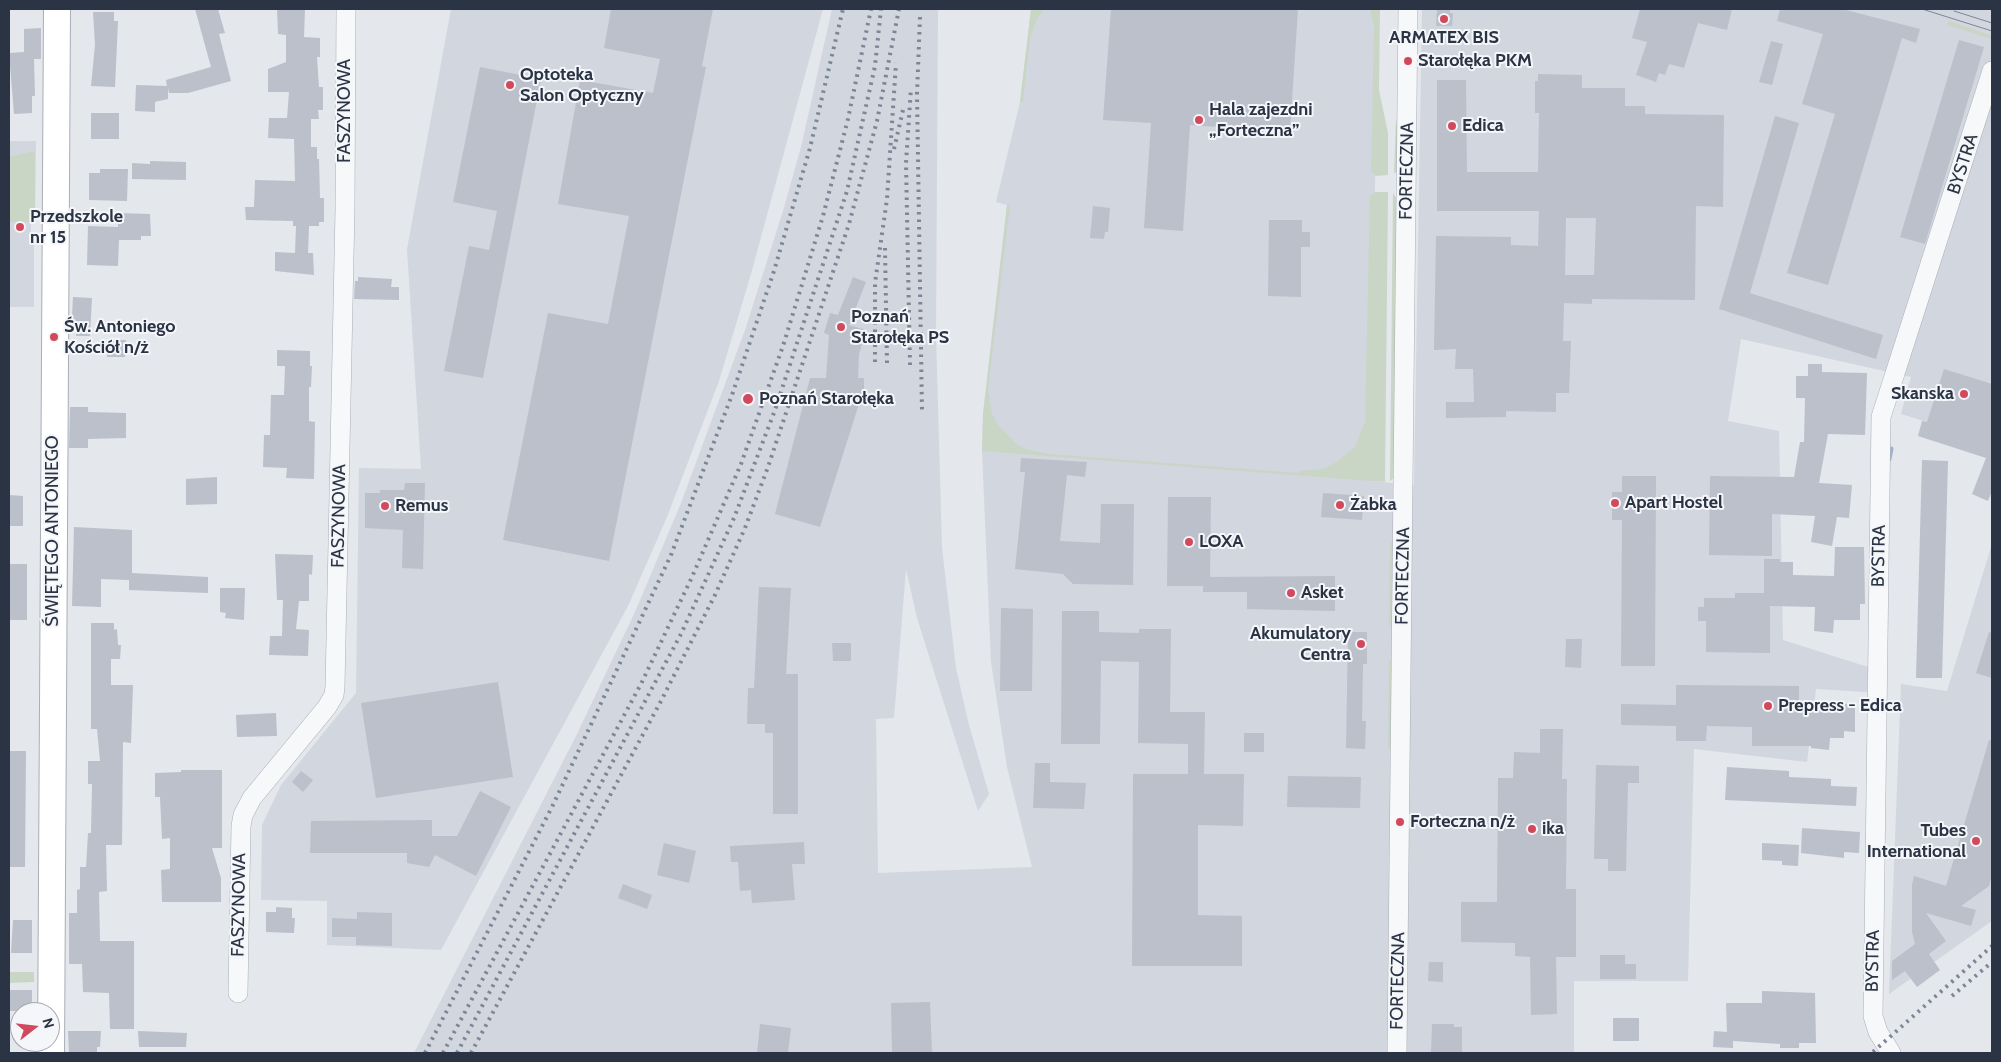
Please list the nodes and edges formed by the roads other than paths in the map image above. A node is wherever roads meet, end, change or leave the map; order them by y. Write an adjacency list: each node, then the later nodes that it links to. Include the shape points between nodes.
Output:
1 (57, 9): 6 (street, ŚWIĘTEGO ANTONIEGO)
2 (346, 9): 5 (street, FASZYNOWA, via 335,687 327,707 252,798 243,815)
3 (1408, 9): 7 (street, FORTECZNA)
4 (1992, 71): 8 (street, BYSTRA, via 1881,417 1872,1016)
5 (238, 992)
6 (51, 1053)
7 (1398, 1053)
8 (1891, 1053)

